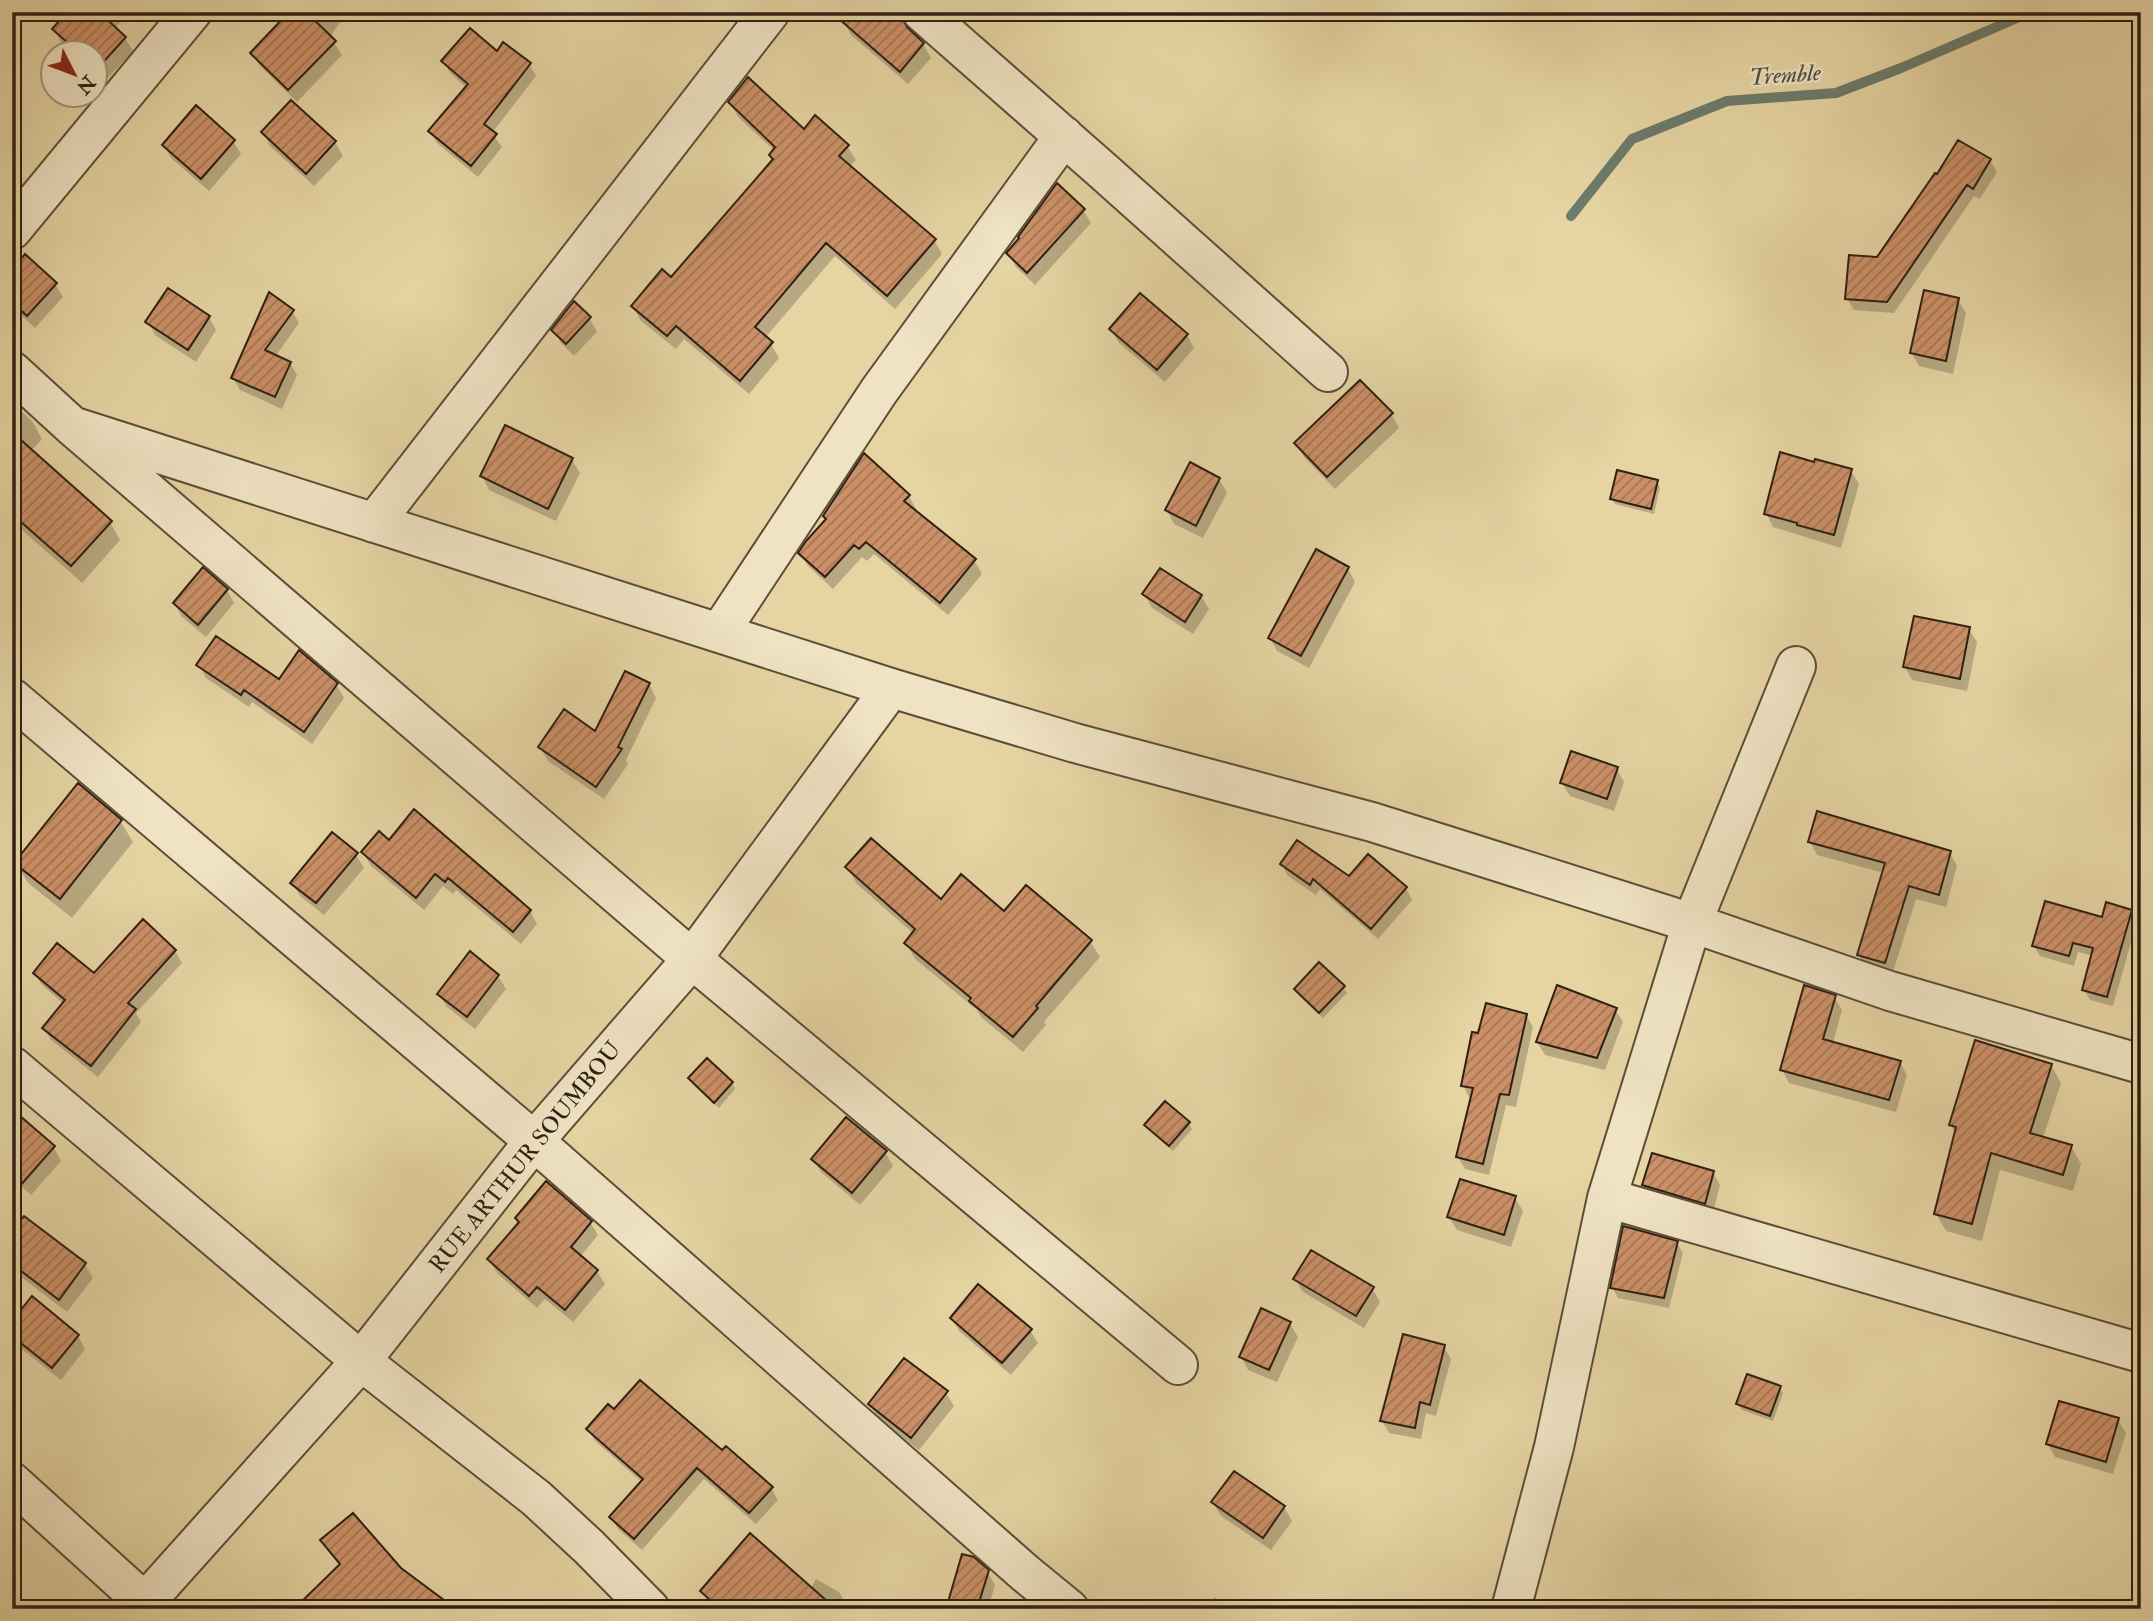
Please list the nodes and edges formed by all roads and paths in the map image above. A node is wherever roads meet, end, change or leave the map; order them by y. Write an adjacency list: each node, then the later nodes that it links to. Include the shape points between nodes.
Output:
1 (192, 12): 5 (street)
2 (769, 12): 9 (street)
3 (922, 12): 4 (street)
4 (1064, 136): 7 (street); 10 (street, via 879,391)
5 (12, 230)
6 (12, 371): 8 (street)
7 (1328, 372)
8 (72, 426): 9 (street); 15 (street)
9 (374, 523): 10 (street)
10 (719, 633): 12 (street)
11 (1796, 666): 14 (street)
12 (891, 688): 14 (street, via 1075,743 1372,822); 15 (street, RUE ARTHUR SOUMBOU)
13 (12, 698): 18 (street)
14 (1692, 923): 16 (street, via 1890,991); 19 (street)
15 (692, 959): 18 (street, RUE ARTHUR SOUMBOU); 22 (street)
16 (2141, 1064)
17 (12, 1066): 21 (street)
18 (534, 1140): 21 (street, RUE ARTHUR SOUMBOU); 26 (street)
19 (1608, 1198): 20 (street); 27 (street, via 1554,1447)
20 (2141, 1353)
21 (361, 1361): 24 (street, RUE ARTHUR SOUMBOU); 25 (street, via 536,1498)
22 (1178, 1365)
23 (12, 1482): 24 (street)
24 (145, 1607)
25 (650, 1609)
26 (1069, 1609)
27 (1511, 1609)

